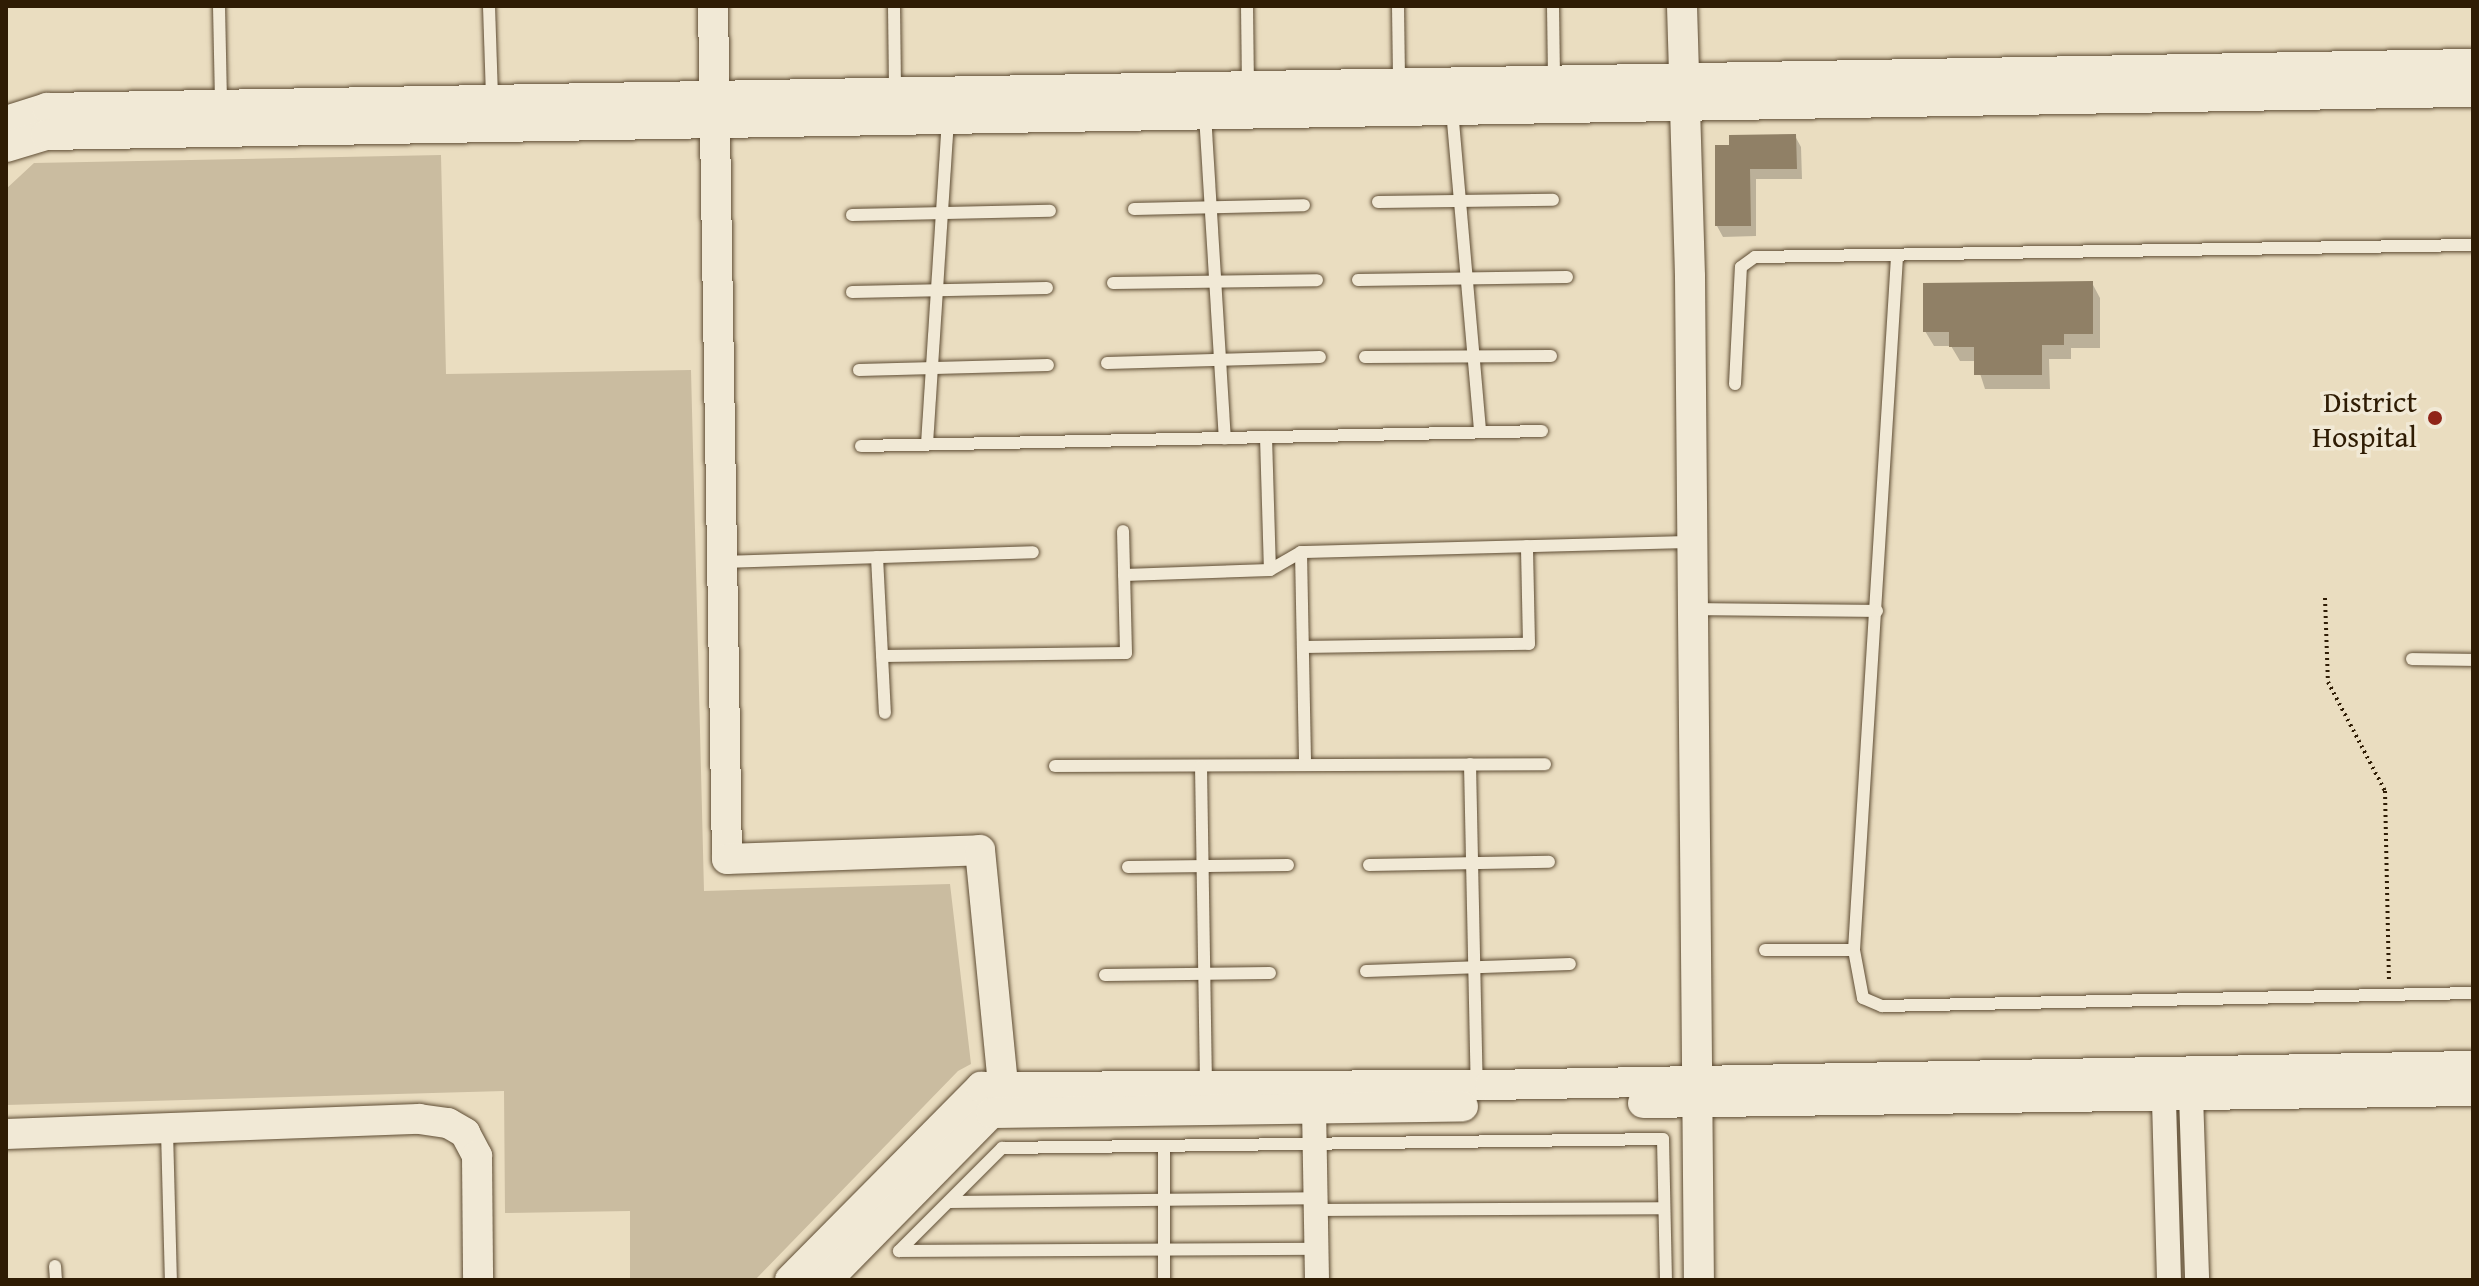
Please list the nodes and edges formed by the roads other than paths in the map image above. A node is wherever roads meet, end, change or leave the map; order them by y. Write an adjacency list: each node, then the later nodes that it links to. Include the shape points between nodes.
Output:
1 (219, 6): 17 (lane)
2 (489, 6): 16 (lane)
3 (713, 6): 18 (street)
4 (894, 6): 13 (lane)
5 (1247, 6): 12 (lane)
6 (1398, 6): 11 (lane)
7 (1553, 6): 10 (lane)
8 (1682, 6): 14 (street)
9 (2473, 64): 14 (street)
10 (1554, 79): 11 (street); 14 (street)
11 (1399, 82): 12 (street)
12 (1248, 84): 13 (street)
13 (895, 90): 18 (street)
14 (1685, 91): 15 (street); 19 (street); 61 (street)
15 (2473, 92)
16 (492, 98): 17 (street); 18 (street)
17 (221, 104): 22 (street, via 47,108)
18 (715, 108): 21 (street); 23 (street, via 46,135); 66 (street)
19 (1452, 110): 20 (street); 25 (lane)
20 (1205, 114): 21 (street); 28 (lane)
21 (948, 118): 31 (lane)
22 (6, 121)
23 (6, 147)
24 (1553, 200): 25 (lane)
25 (1460, 201): 26 (lane); 36 (lane)
26 (1378, 202)
27 (1304, 205): 28 (lane)
28 (1211, 207): 29 (lane); 39 (lane)
29 (1134, 209)
30 (1050, 211): 31 (lane)
31 (942, 213): 32 (lane); 42 (lane)
32 (852, 215)
33 (2473, 245): 34 (lane)
34 (1897, 257): 53 (lane, via 1744,261); 70 (lane)
35 (1567, 277): 36 (lane)
36 (1466, 279): 38 (lane); 44 (lane)
37 (1317, 280): 39 (lane)
38 (1358, 280)
39 (1216, 281): 40 (lane); 48 (lane)
40 (1113, 283)
41 (1047, 288): 42 (lane)
42 (937, 290): 43 (lane); 51 (lane)
43 (852, 292)
44 (1473, 356): 45 (lane); 47 (lane); 55 (lane)
45 (1551, 356)
46 (1320, 357): 48 (lane)
47 (1365, 357)
48 (1220, 360): 49 (lane); 57 (lane)
49 (1107, 363)
50 (1048, 365): 51 (lane)
51 (932, 368): 52 (lane); 58 (lane)
52 (859, 370)
53 (1735, 384)
54 (1542, 431): 55 (lane)
55 (1480, 432): 56 (lane)
56 (1266, 437): 57 (lane); 67 (lane)
57 (1225, 438): 58 (lane)
58 (927, 444): 59 (lane)
59 (861, 446)
60 (1123, 531): 68 (lane)
61 (1692, 542): 62 (lane); 69 (street)
62 (1527, 546): 64 (lane); 71 (lane, via 1529,644)
63 (1033, 552): 65 (lane)
64 (1301, 552): 67 (lane); 71 (lane)
65 (877, 557): 66 (lane); 72 (lane)
66 (722, 562): 102 (street, via 727,859 980,850)
67 (1270, 570): 68 (lane)
68 (1124, 575): 72 (lane, via 1126,653)
69 (1693, 609): 70 (lane); 101 (street)
70 (1877, 611): 88 (lane)
71 (1303, 647): 78 (lane)
72 (882, 656): 75 (lane)
73 (2412, 659): 74 (lane)
74 (2473, 660)
75 (885, 713)
76 (1470, 764): 77 (lane); 78 (lane); 82 (lane)
77 (1545, 764)
78 (1305, 765): 80 (lane)
79 (1055, 766): 80 (lane)
80 (1201, 766): 85 (lane)
81 (1549, 862): 82 (lane)
82 (1472, 863): 84 (lane); 90 (lane)
83 (1288, 865): 85 (lane)
84 (1369, 865)
85 (1203, 866): 86 (lane); 93 (lane)
86 (1128, 867)
87 (1765, 950): 88 (lane)
88 (1854, 950): 95 (lane, via 1863,998 1882,1006)
89 (1570, 964): 90 (lane)
90 (1474, 968): 91 (lane); 97 (lane)
91 (1366, 971)
92 (1270, 973): 93 (lane)
93 (1204, 974): 94 (lane); 98 (lane)
94 (1105, 975)
95 (2473, 993)
96 (2473, 1066): 99 (street)
97 (1477, 1085): 98 (street); 101 (street)
98 (1206, 1087): 102 (street)
99 (2178, 1088): 100 (street); 101 (street); 122 (street); 123 (street)
100 (2473, 1091)
101 (1697, 1092): 103 (street); 121 (street)
102 (1005, 1100): 103 (street); 116 (street, via 981,1087); 117 (street)
103 (1314, 1108): 106 (street)
104 (167, 1131): 105 (street); 114 (lane); 115 (street, via 419,1119 448,1123 465,1133 477,1156)
105 (6, 1134)
106 (1314, 1145): 107 (lane); 110 (street); 111 (lane, via 1663,1139)
107 (1164, 1146): 108 (lane); 109 (lane, via 1002,1148)
108 (1164, 1200): 109 (lane); 110 (lane); 113 (lane)
109 (949, 1202): 113 (lane, via 899,1251)
110 (1315, 1204): 111 (lane); 112 (street)
111 (1664, 1208): 120 (lane)
112 (1316, 1249): 113 (lane); 119 (street)
113 (1164, 1250): 118 (lane)
114 (171, 1280)
115 (478, 1280)
116 (790, 1280)
117 (827, 1280)
118 (1164, 1280)
119 (1317, 1280)
120 (1666, 1280)
121 (1699, 1280)
122 (2169, 1280)
123 (2197, 1280)

